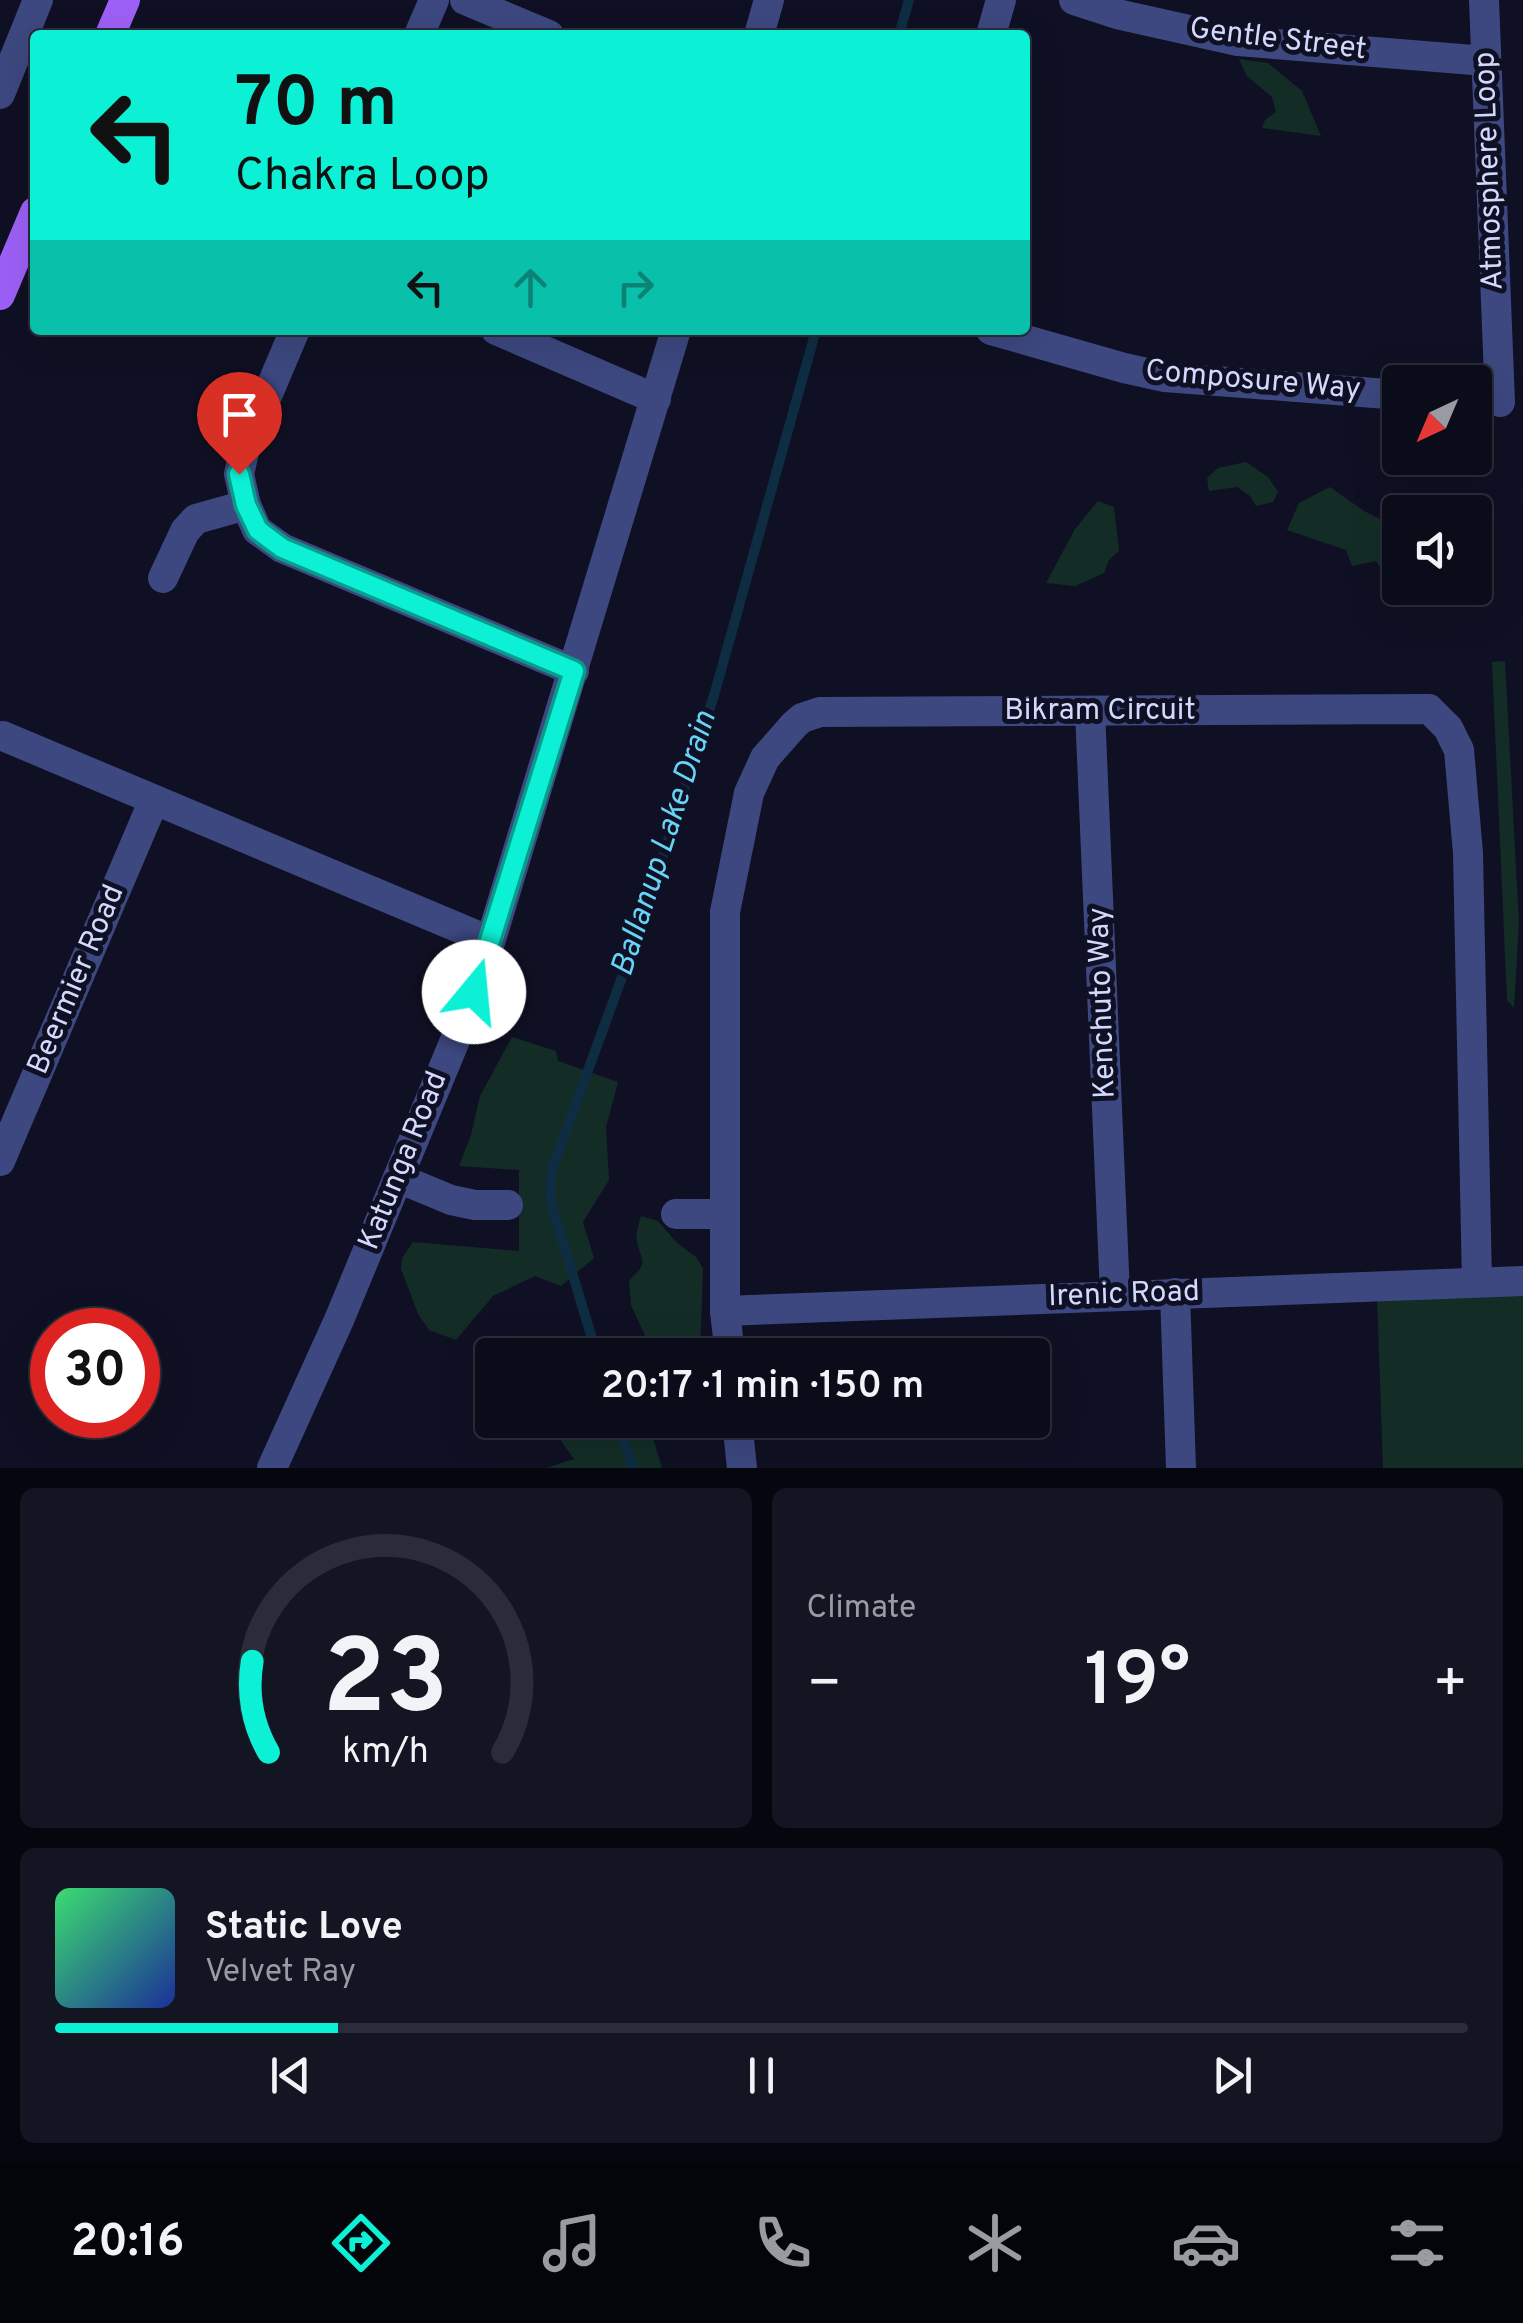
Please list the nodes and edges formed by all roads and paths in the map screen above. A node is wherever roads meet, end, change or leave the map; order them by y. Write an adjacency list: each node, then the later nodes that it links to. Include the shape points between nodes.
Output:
1 (38, 0): 15 (street)
2 (125, 0): 9 (main road)
3 (434, 0): 10 (street)
4 (465, 0): 11 (street)
5 (768, 0): 12 (street)
6 (1002, 0): 13 (street)
7 (1074, 0): 14 (street, Gentle Street, via 1238,41)
8 (1484, 0): 14 (street, Atmosphere Loop)
9 (112, 30)
10 (421, 30)
11 (537, 30)
12 (760, 30)
13 (992, 30)
14 (1486, 61): 24 (street, Atmosphere Loop)
15 (0, 94)
16 (30, 224): 17 (main road)
17 (0, 295)
18 (293, 335): 25 (street, via 244,448 239,474)
19 (507, 335): 23 (street)
20 (675, 335): 23 (street, Katunga Road)
21 (1008, 335): 22 (street, Composure Way, via 1165,377)
22 (1382, 394)
23 (656, 400): 27 (street, Katunga Road)
24 (1499, 401)
25 (246, 505): 26 (street, via 196,519); 27 (street, via 258,530 282,548)
26 (164, 578)
27 (574, 671): 31 (street, Katunga Road)
28 (1090, 711): 36 (street, Bikram Circuit, via 820,712 802,718 765,758 749,794 725,912); 37 (street, Bikram Circuit, via 1429,710 1448,728 1459,750 1468,854); 40 (street, Kenchuto Way)
29 (3, 736): 30 (street)
30 (154, 800): 31 (street); 32 (street, Beermier Road)
31 (490, 941): 33 (street, Katunga Road)
32 (0, 1160)
33 (398, 1178): 34 (street, via 451,1200); 44 (street, Katunga Road)
34 (508, 1204)
35 (676, 1214): 36 (street)
36 (725, 1214): 41 (street, Bikram Circuit)
37 (1476, 1282): 38 (street, Irenic Road); 39 (street, Irenic Road)
38 (1523, 1282)
39 (1176, 1293): 40 (street, Irenic Road); 46 (street)
40 (1115, 1296): 41 (street, Irenic Road)
41 (725, 1312): 42 (street, Bikram Circuit)
42 (728, 1338)
43 (739, 1438): 45 (street)
44 (272, 1468)
45 (742, 1468)
46 (1181, 1468)

